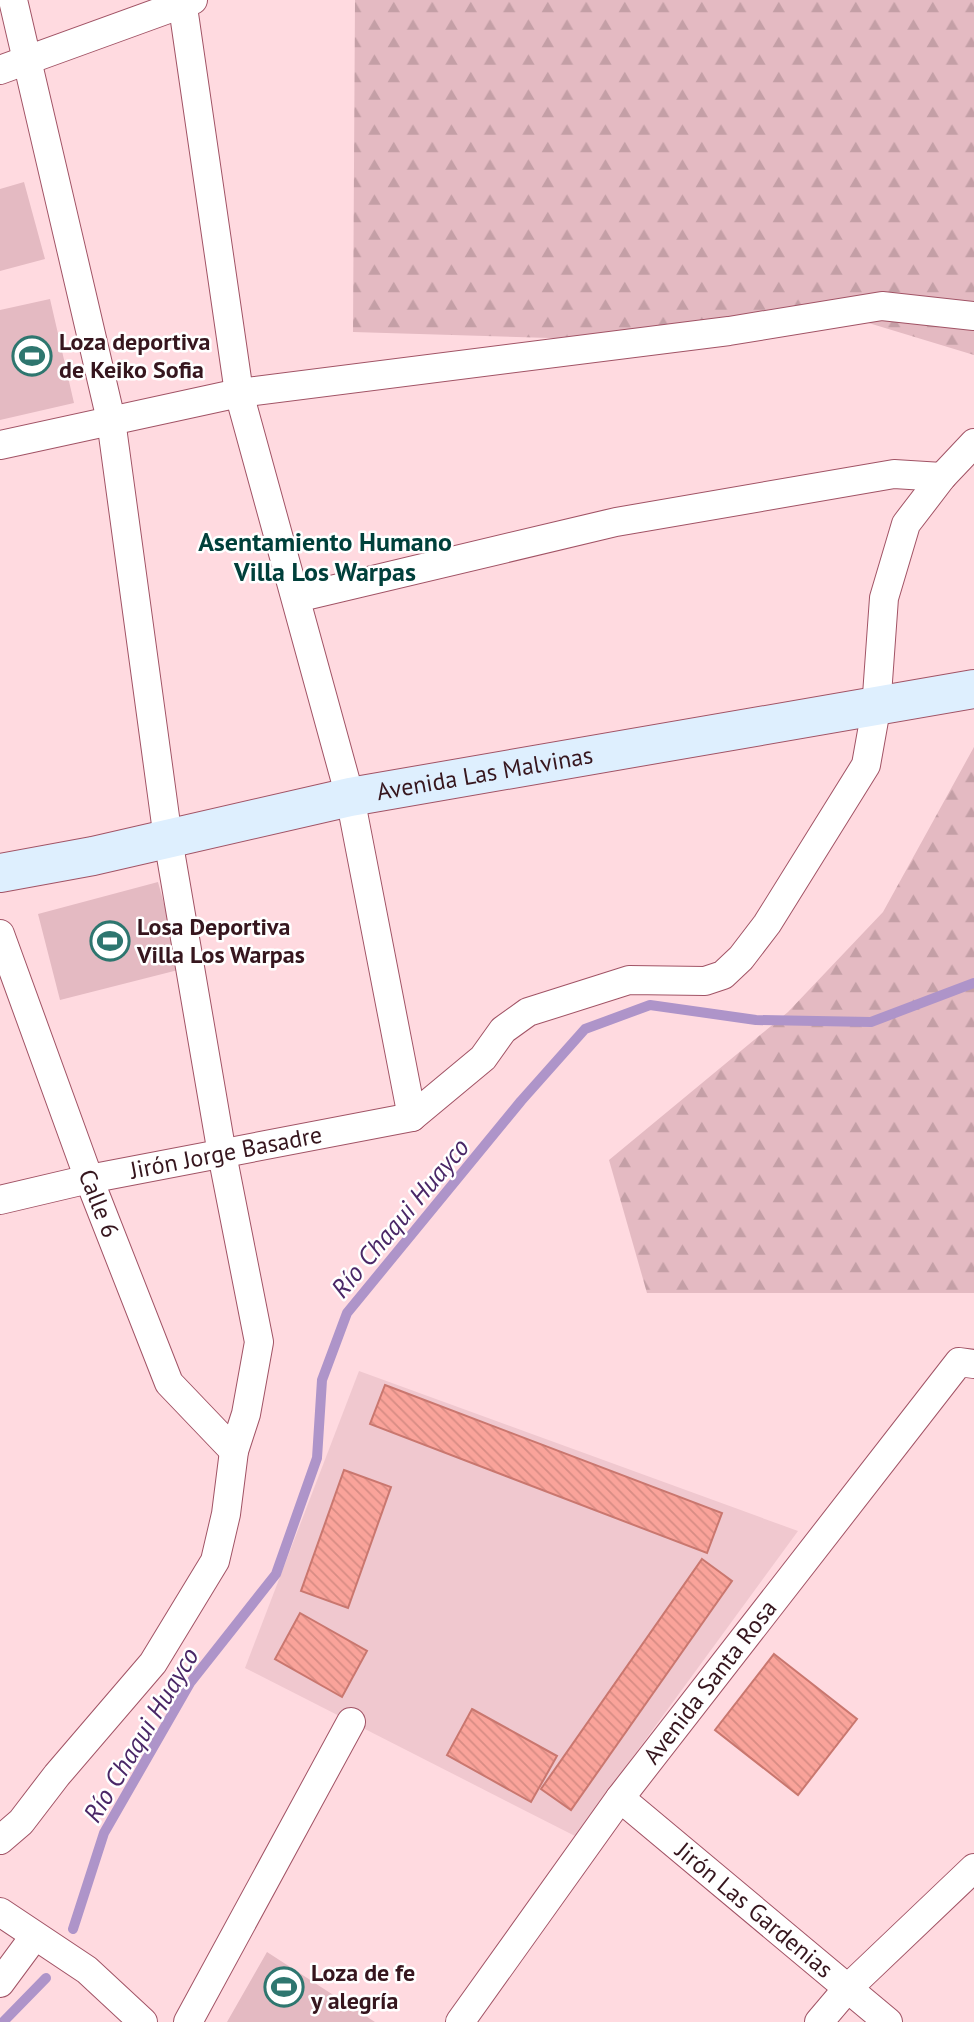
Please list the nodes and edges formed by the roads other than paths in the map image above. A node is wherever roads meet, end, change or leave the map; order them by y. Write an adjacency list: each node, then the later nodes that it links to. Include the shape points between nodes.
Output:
1 (13, 0): 3 (street)
2 (186, 1): 3 (street); 6 (street, via 211,214)
3 (27, 62): 4 (street); 7 (street)
4 (0, 70)
5 (974, 316): 6 (street, via 882,306 729,331)
6 (239, 393): 7 (street); 11 (street)
7 (111, 420): 9 (street); 15 (street)
8 (974, 443): 10 (street)
9 (0, 445)
10 (942, 477): 11 (street, via 894,474 616,522); 13 (street, via 906,524 888,586)
11 (297, 598): 14 (street)
12 (974, 689): 13 (street, Avenida Las Malvinas)
13 (876, 709): 14 (street, Avenida Las Malvinas); 18 (street, via 866,765 767,924 723,975 705,981 629,980 528,1012 503,1030 483,1058)
14 (350, 797): 15 (street, Avenida Las Malvinas); 18 (street)
15 (167, 839): 16 (street, Avenida Las Malvinas); 19 (street)
16 (0, 873)
17 (0, 934): 20 (street, Calle 6)
18 (412, 1117): 19 (street, Jirón Jorge Basadre)
19 (222, 1154): 20 (street, Jirón Jorge Basadre); 23 (street, via 259,1342)
20 (89, 1179): 21 (street, Jirón Jorge Basadre); 23 (street, Calle 6, via 169,1383)
21 (0, 1200)
22 (969, 1370): 25 (street, Avenida Santa Rosa)
23 (234, 1451): 26 (street, via 215,1561 167,1641 21,1822)
24 (351, 1722): 33 (street)
25 (620, 1798): 31 (street, Jirón Las Gardenias); 34 (street, Avenida Santa Rosa)
26 (0, 1840)
27 (974, 1868): 31 (street)
28 (0, 1912): 29 (street)
29 (34, 1937): 30 (street); 32 (street, via 87,1970)
30 (0, 1983)
31 (847, 1989): 35 (street); 36 (street, Jirón Las Gardenias)
32 (143, 2022)
33 (188, 2022)
34 (460, 2022)
35 (819, 2022)
36 (888, 2022)

